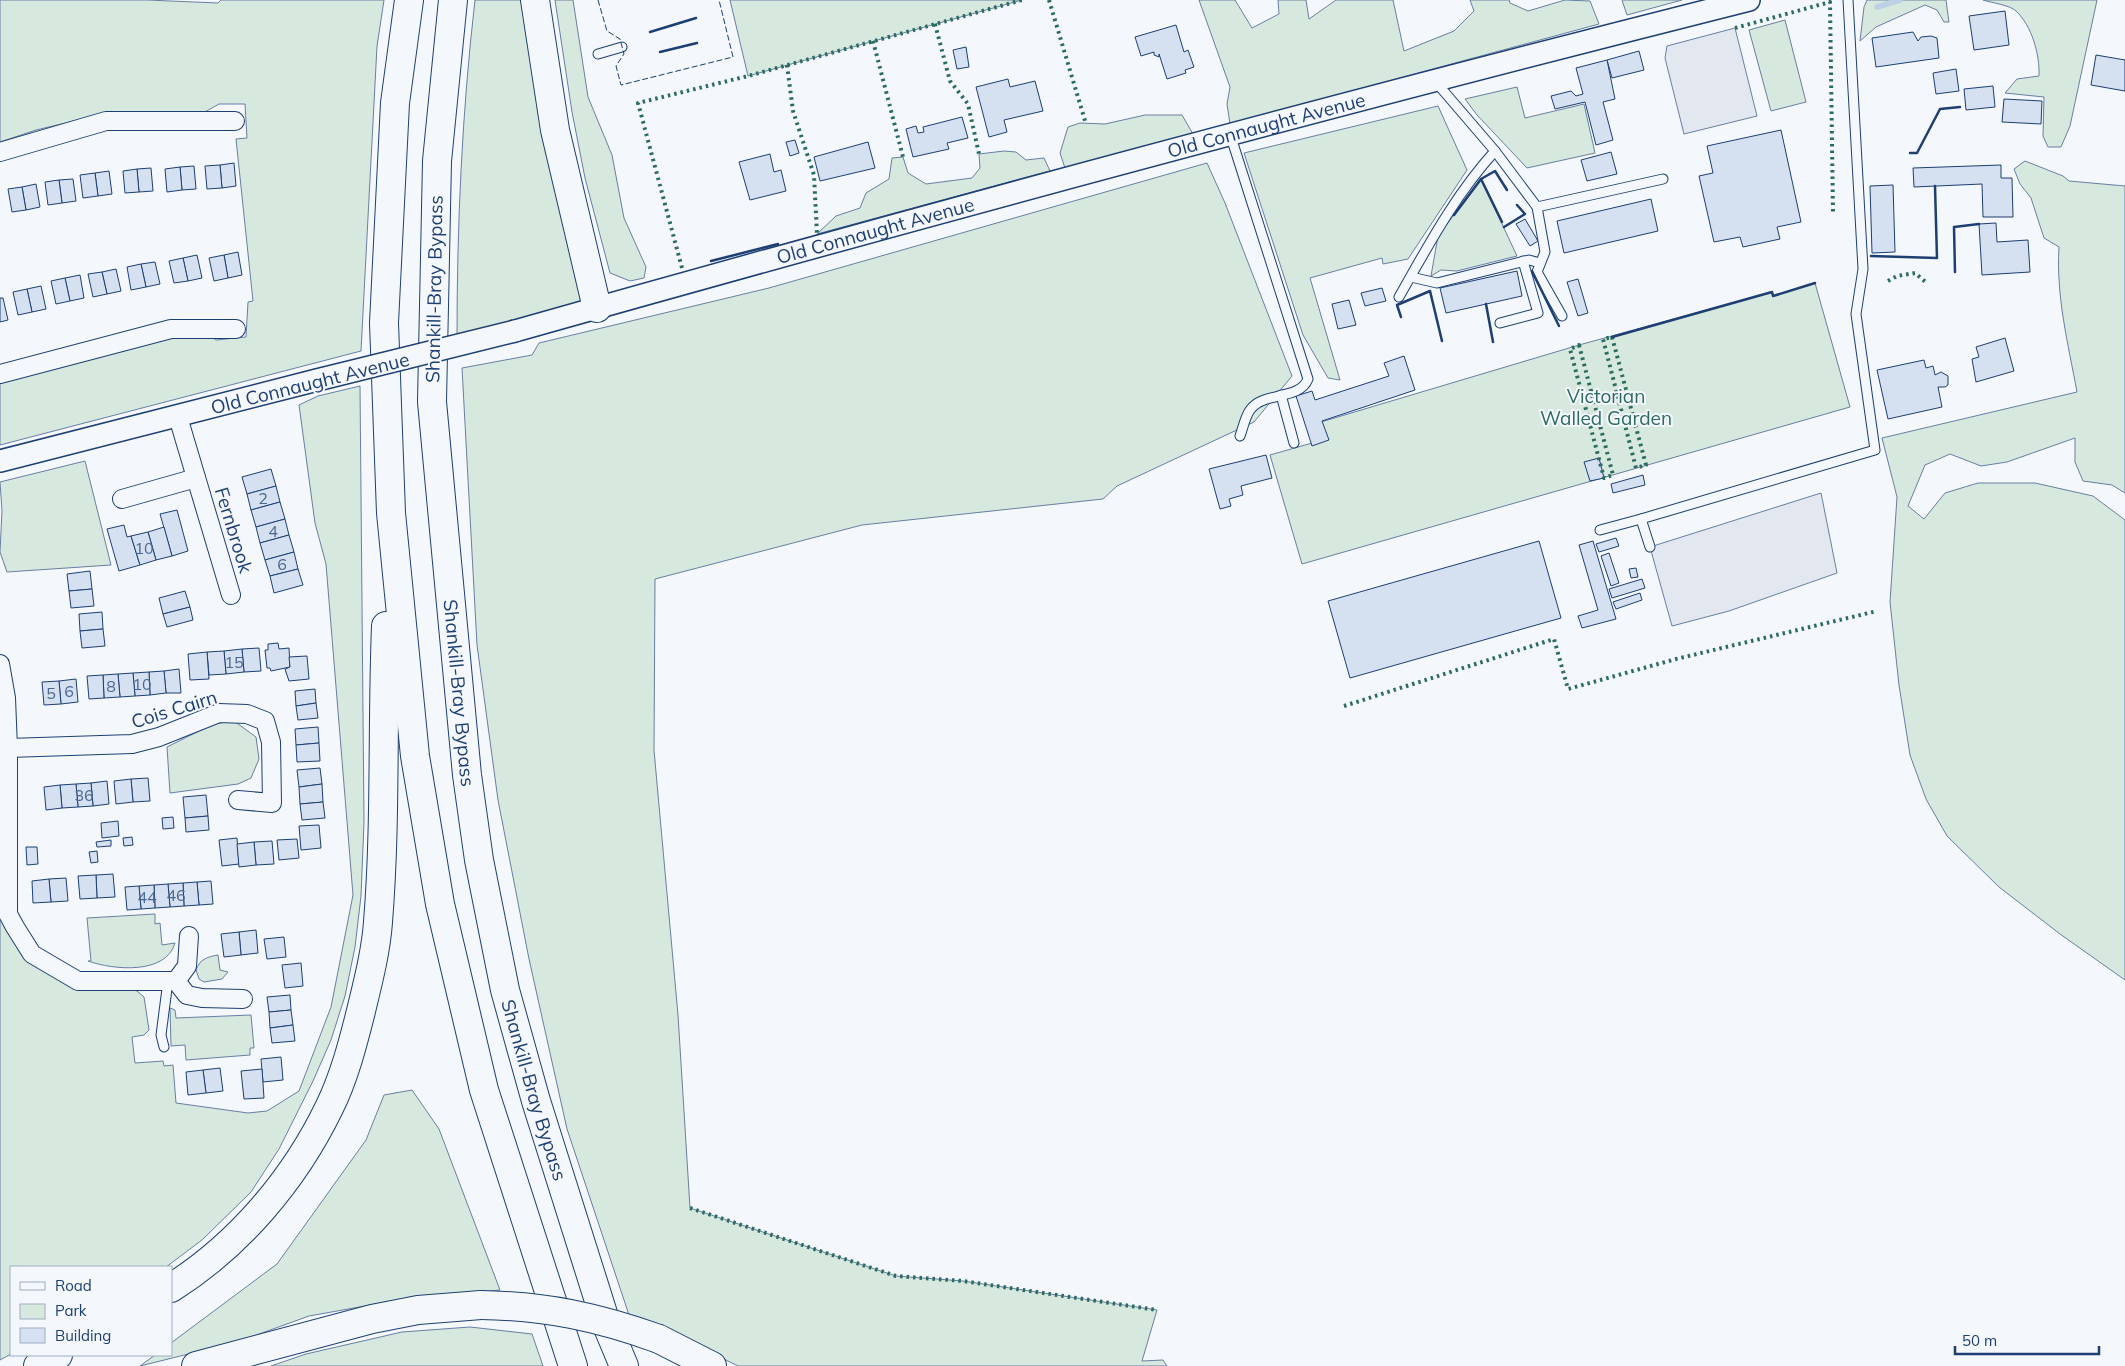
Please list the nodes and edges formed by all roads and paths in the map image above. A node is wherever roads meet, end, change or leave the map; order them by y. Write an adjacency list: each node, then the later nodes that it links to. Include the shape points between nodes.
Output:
1 (409, 0): 31 (highway, via 395,103 384,323)
2 (453, 0): 49 (highway, Shankill-Bray Bypass, via 437,161 432,402 467,775 479,860 505,990 600,1304)
3 (535, 0): 19 (highway, via 554,130)
4 (1749, 0): 8 (street, Old Connaught Avenue)
5 (1848, 0): 32 (lane, via 1863,269 1856,314 1875,450)
6 (622, 47): 7 (lane)
7 (598, 54)
8 (1434, 80): 10 (street, Old Connaught Avenue); 11 (lane)
9 (235, 121): 12 (street, via 106,121)
10 (1230, 134): 19 (street, Old Connaught Avenue); 24 (lane, via 1308,379 1299,389)
11 (1495, 151): 14 (lane); 17 (lane, via 1445,215)
12 (0, 152)
13 (1663, 179): 14 (lane)
14 (1537, 207): 16 (lane, via 1545,252)
15 (1523, 261): 16 (lane); 17 (lane, via 1437,283); 21 (lane, via 1538,313)
16 (1540, 263): 20 (lane, via 1537,272)
17 (1411, 277): 18 (lane)
18 (1400, 297)
19 (597, 308): 25 (street, Old Connaught Avenue, bridge)
20 (1562, 316)
21 (1500, 323)
22 (236, 329): 23 (street, via 171,329)
23 (0, 374)
24 (1281, 395): 26 (lane, via 1261,400 1250,410); 27 (lane)
25 (178, 417): 28 (street, Old Connaught Avenue); 29 (street, Fernbrook)
26 (1240, 436)
27 (1294, 443)
28 (0, 461)
29 (196, 478): 30 (street, Fernbrook); 35 (street, Fernbrook)
30 (122, 499)
31 (391, 513): 44 (highway, via 378,924 352,1044 330,1106 300,1160 262,1211 223,1248); 48 (highway, via 415,756 440,904 484,1090)
32 (1641, 519): 33 (lane); 34 (lane)
33 (1600, 530)
34 (1650, 547)
35 (231, 595)
36 (0, 664): 37 (street, via 6,698)
37 (8, 748): 38 (street, Cois Cairn, via 132,744 219,713 247,714 265,722 272,742 272,803); 39 (street)
38 (238, 800)
39 (3, 886): 41 (street, via 8,914 32,954 78,981)
40 (188, 936): 41 (street, via 187,966)
41 (172, 981): 42 (street, via 187,995); 43 (lane, via 161,1035)
42 (243, 999)
43 (164, 1047)
44 (172, 1287)
45 (56, 1356): 46 (highway)
46 (38, 1366)
47 (196, 1366): 50 (highway, bridge, via 372,1318 481,1305 563,1311 620,1325 659,1339)
48 (573, 1366)
49 (624, 1366)
50 (712, 1366)

